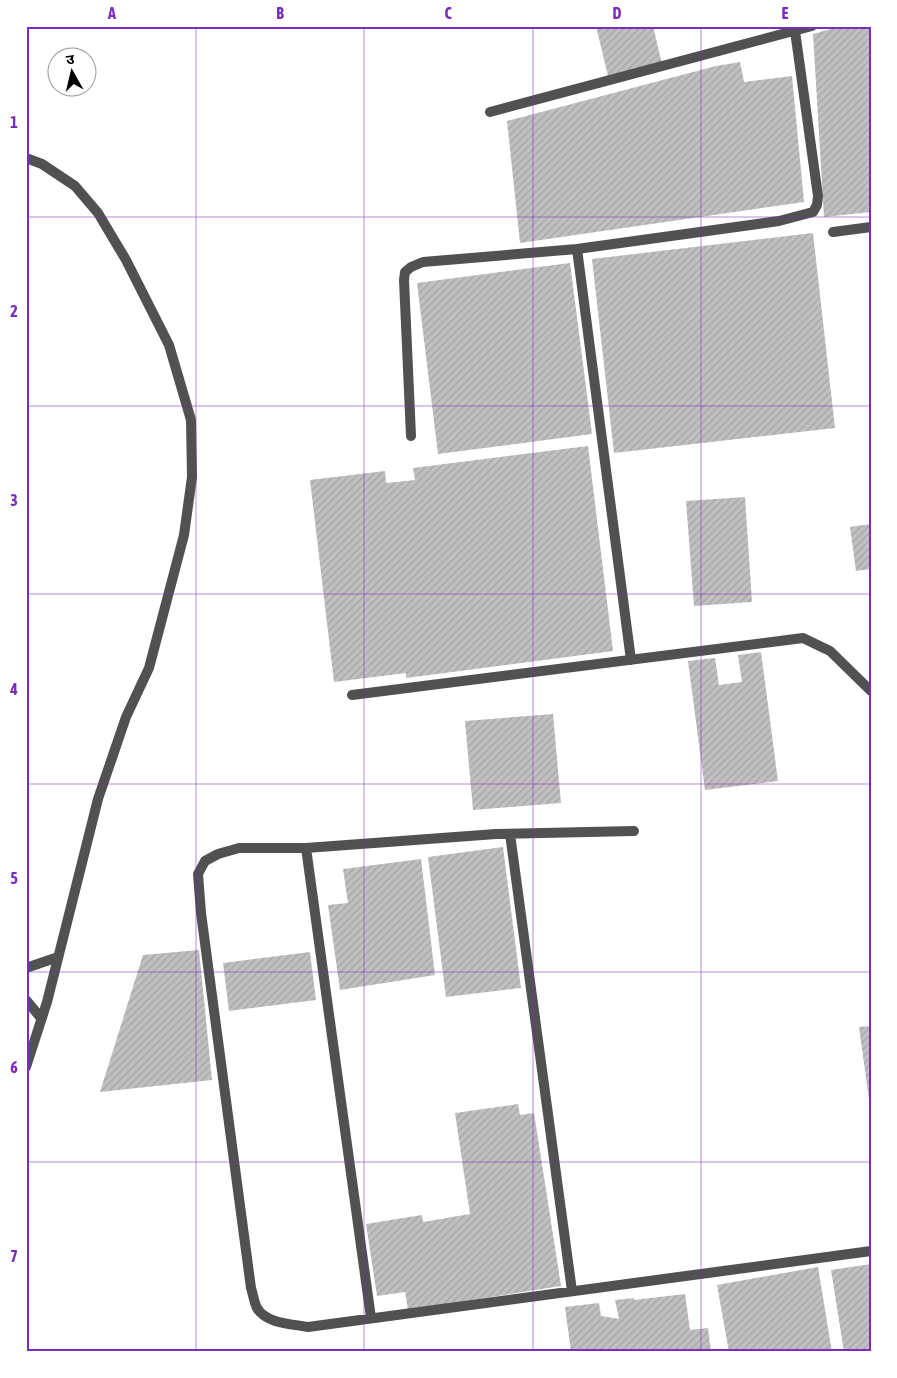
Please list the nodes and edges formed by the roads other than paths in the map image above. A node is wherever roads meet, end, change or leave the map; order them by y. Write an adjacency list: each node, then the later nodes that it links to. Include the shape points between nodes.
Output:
1 (812, 26): 2 (lane)
2 (795, 30): 3 (lane); 7 (lane, via 818,196 813,212 779,221)
3 (490, 112)
4 (26, 158): 15 (lane, via 42,164 75,186 98,213 170,344 190,420 192,477 184,535 149,668 126,717 98,799)
5 (871, 227): 6 (lane)
6 (833, 232)
7 (577, 249): 8 (lane, via 423,262 405,272); 9 (lane)
8 (411, 436)
9 (631, 660): 10 (lane, via 803,638 830,651); 11 (lane)
10 (871, 691)
11 (352, 695)
12 (634, 831): 13 (lane)
13 (510, 834): 14 (lane); 21 (lane)
14 (306, 848): 22 (lane); 22 (lane, via 239,848 205,861 198,874 249,1269 258,1308 267,1317 308,1326)
15 (58, 957): 16 (lane); 18 (lane)
16 (26, 968)
17 (26, 1000): 18 (lane)
18 (41, 1018): 19 (lane)
19 (26, 1067)
20 (871, 1251): 21 (lane)
21 (572, 1291): 22 (lane)
22 (371, 1318)

